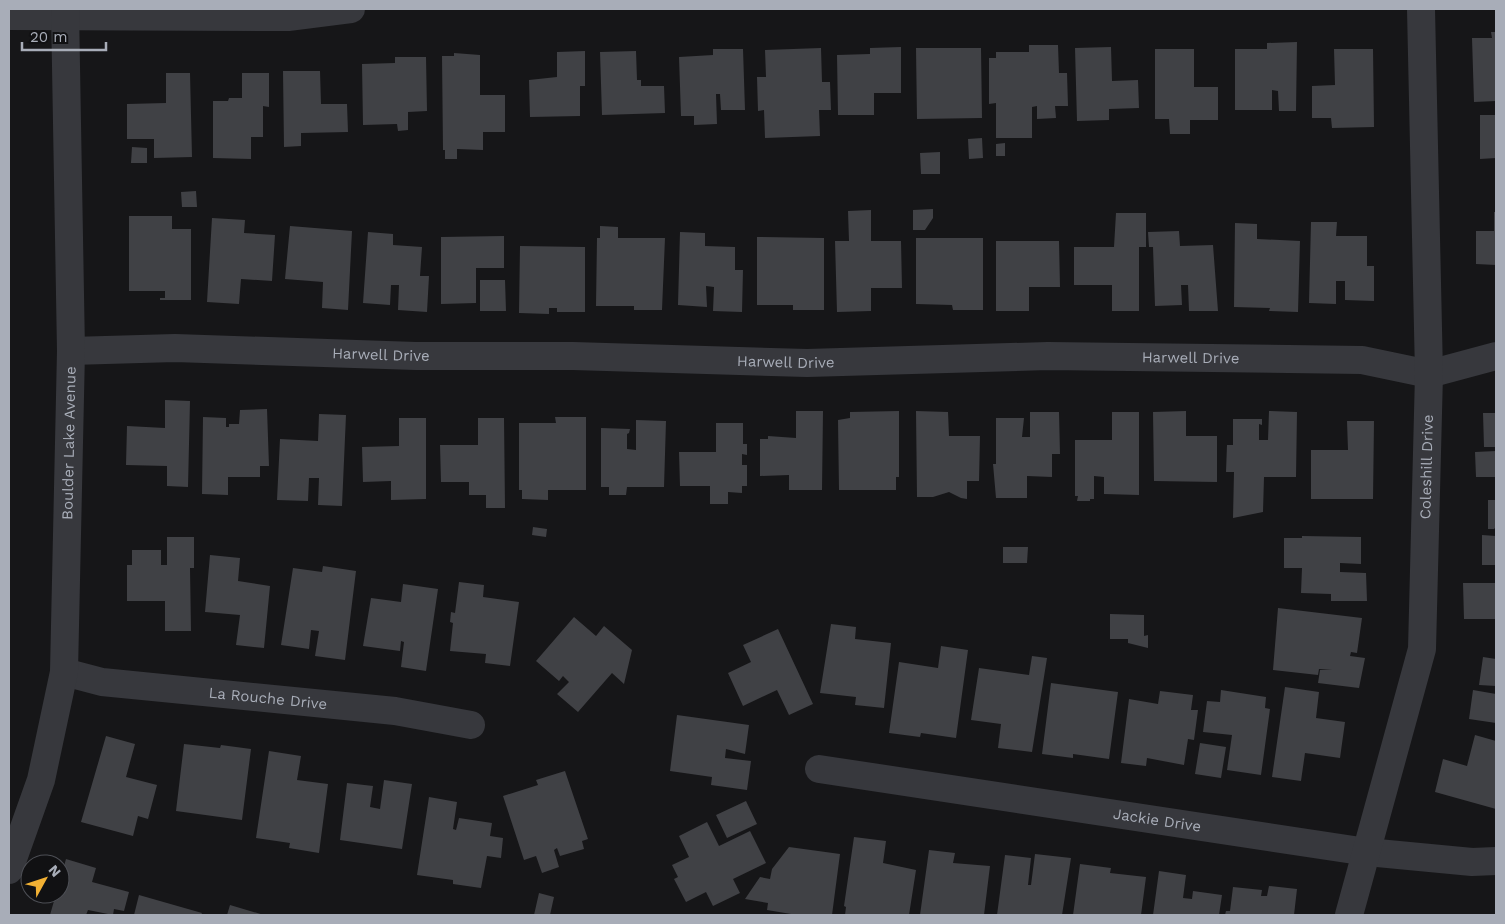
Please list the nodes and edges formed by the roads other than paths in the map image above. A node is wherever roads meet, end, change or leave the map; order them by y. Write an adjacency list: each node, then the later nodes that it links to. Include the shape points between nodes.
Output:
1 (350, 9): 3 (street, via 288,17)
2 (1421, 9): 7 (street, Coleshill Drive)
3 (65, 12): 4 (street); 5 (street, Boulder Lake Avenue)
4 (9, 16)
5 (71, 351): 7 (street, Harwell Drive, via 175,348 807,363 1048,356 1356,360); 8 (street, Boulder Lake Avenue)
6 (1496, 356): 7 (street, Harwell Drive)
7 (1429, 374): 11 (street, Coleshill Drive, via 1422,648)
8 (64, 672): 9 (street, La Rouche Drive, via 102,682 395,711); 13 (street, Boulder Lake Avenue, via 41,780)
9 (471, 725)
10 (819, 769): 11 (street, Jackie Drive)
11 (1367, 852): 12 (street, Jackie Drive, via 1472,862); 14 (street, Coleshill Drive)
12 (1496, 861)
13 (9, 870)
14 (1349, 915)

